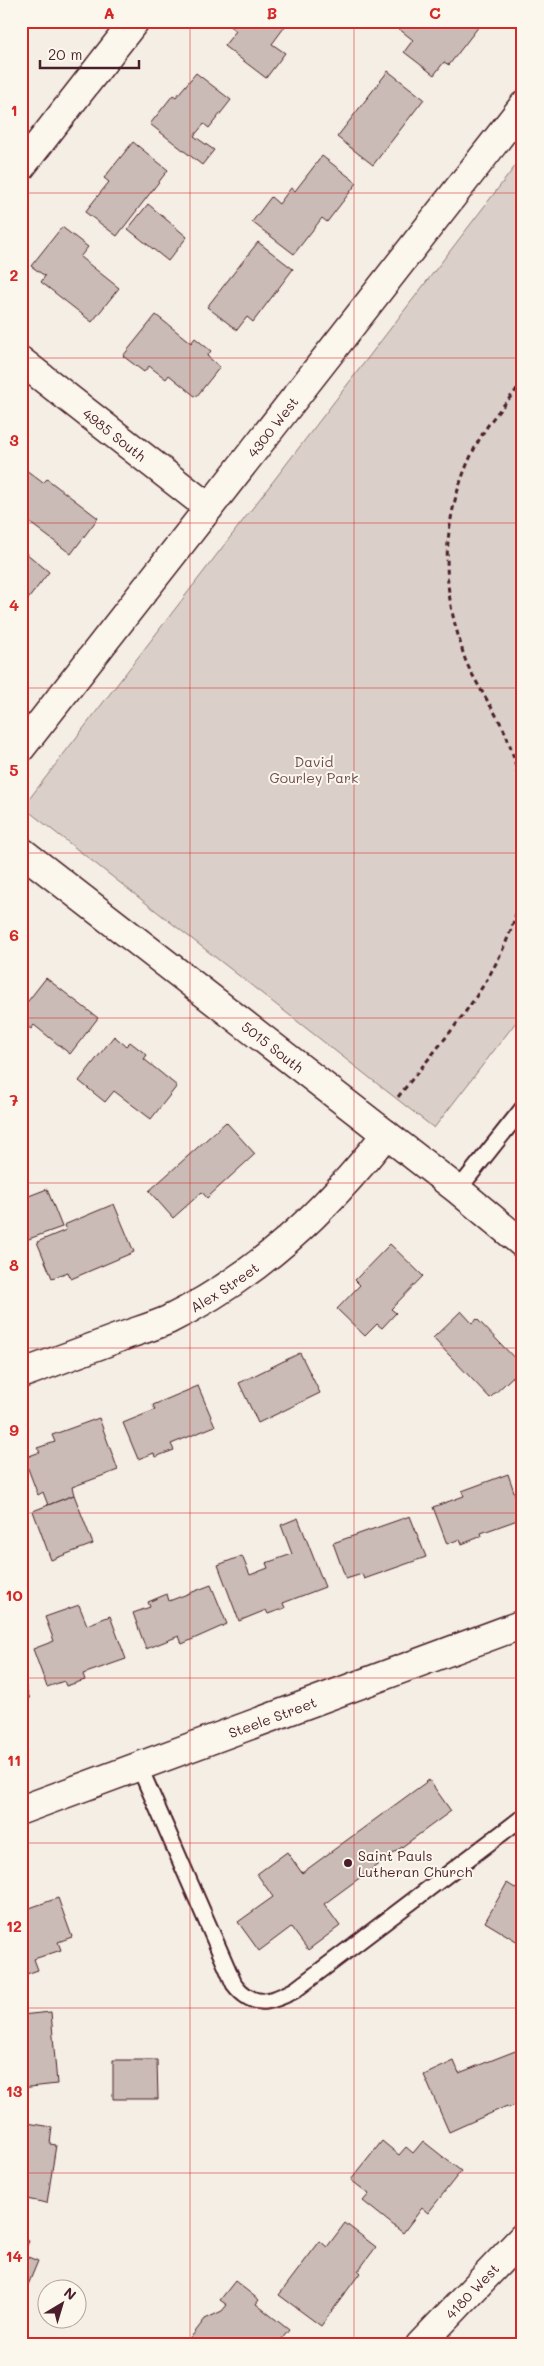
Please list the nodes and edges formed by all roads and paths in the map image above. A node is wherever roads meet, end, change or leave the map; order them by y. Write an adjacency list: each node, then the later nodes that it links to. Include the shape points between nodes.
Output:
1 (135, 21): 3 (street)
2 (523, 106): 6 (street, 4300 West)
3 (21, 167)
4 (21, 361): 6 (street, 4985 South)
5 (523, 382): 8 (path, via 484,431 458,488 449,524 446,564 450,607 466,662 504,731)
6 (209, 508): 7 (street, 4300 West)
7 (21, 748)
8 (523, 800)
9 (21, 851): 13 (street, 5015 South)
10 (523, 880): 11 (path, via 503,952 482,990)
11 (398, 1097)
12 (523, 1108): 14 (lane)
13 (386, 1134): 14 (street, 5015 South); 16 (street, Alex Street, via 354,1175 297,1234 214,1295 166,1321)
14 (458, 1190): 15 (street, 5015 South)
15 (523, 1244)
16 (21, 1374)
17 (523, 1624): 18 (street, Steele Street)
18 (139, 1766): 19 (street, Steele Street); 20 (lane, via 234,1984 242,1995 252,2001 278,1999 296,1990)
19 (21, 1810)
20 (523, 1817)
21 (523, 2237): 22 (street, 4180 West)
22 (420, 2345)

